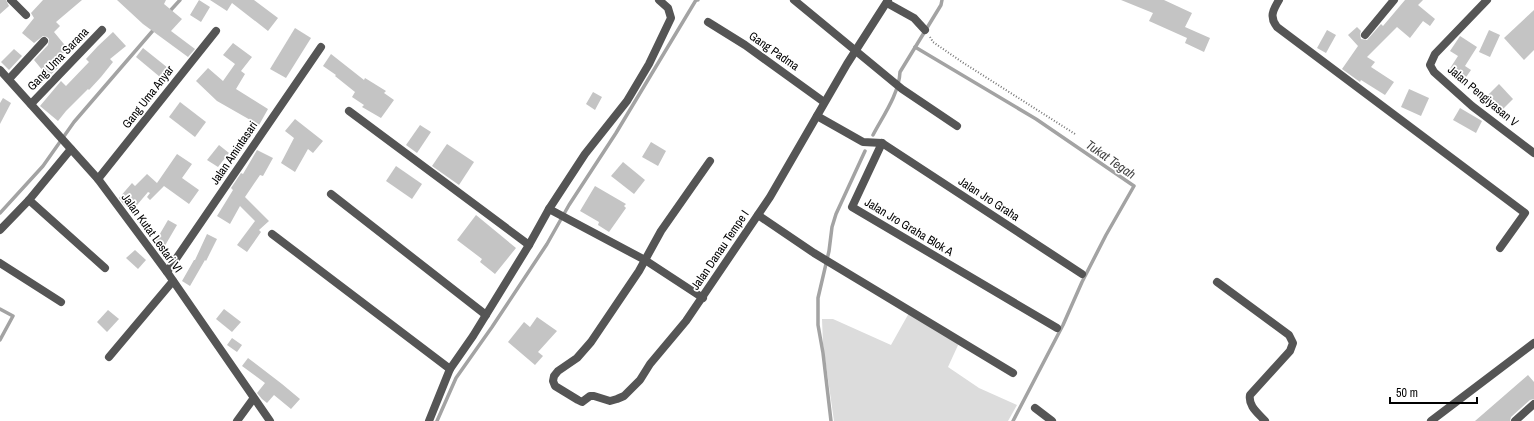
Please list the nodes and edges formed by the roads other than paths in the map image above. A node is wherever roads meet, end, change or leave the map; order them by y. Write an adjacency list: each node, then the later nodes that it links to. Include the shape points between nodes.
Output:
1 (11, 0): 8 (street)
2 (659, 0): 31 (street, via 668,8 671,18 649,64 627,101 585,154)
3 (794, 0): 16 (street)
4 (1280, 0): 36 (street, via 1272,14 1272,20 1277,27 1525,213)
5 (1394, 0): 13 (street)
6 (1488, 0): 26 (street, Jalan Pengiyasan V, via 1435,54 1430,65 1434,72 1472,106)
7 (888, 1): 11 (street, via 914,18); 16 (street, Jalan Danau Tempe I)
8 (26, 15)
9 (708, 22): 19 (street, Gang Padma, via 745,45)
10 (102, 30): 20 (street, Gang Uma Sarana)
11 (925, 30)
12 (216, 31): 28 (street, Gang Uma Anyar)
13 (1365, 35)
14 (44, 41): 18 (street)
15 (321, 47): 40 (street, Jalan Amintasari)
16 (856, 49): 19 (street, Jalan Danau Tempe I); 23 (street, via 887,77)
17 (0, 70): 18 (street, Jalan Kutat Lestari VI)
18 (9, 79): 20 (street, Jalan Kutat Lestari VI)
19 (824, 102): 22 (street, Jalan Danau Tempe I)
20 (31, 104): 25 (street, Jalan Kutat Lestari VI)
21 (349, 111): 35 (street)
22 (817, 116): 24 (street, via 863,142); 32 (street, Jalan Danau Tempe I)
23 (957, 126)
24 (882, 143): 41 (street, Jalan Jro Graha); 47 (street, Jalan Jro Graha Blok A, via 852,207)
25 (68, 147): 28 (street, Jalan Kutat Lestari VI); 30 (street)
26 (1534, 153)
27 (710, 161): 37 (street, via 661,231)
28 (98, 180): 40 (street, Jalan Kutat Lestari VI)
29 (331, 194): 46 (street)
30 (29, 200): 33 (street); 39 (street)
31 (553, 210): 35 (street); 37 (street)
32 (758, 215): 44 (street, Jalan Danau Tempe I); 51 (street, via 814,253)
33 (0, 230)
34 (272, 234): 50 (street)
35 (529, 245): 46 (street)
36 (1500, 248)
37 (645, 260): 44 (street); 44 (street, Jalan Danau Tempe I, via 583,352 554,376 555,386 582,402 590,396 610,401 624,396 640,380)
38 (0, 263): 45 (street)
39 (105, 268)
40 (167, 272): 42 (street, Jalan Kutat Lestari VI)
41 (1082, 274)
42 (172, 281): 49 (street); 52 (street, Jalan Kutat Lestari VI)
43 (1217, 282): 59 (street, via 1289,335 1293,343 1290,351 1250,395 1252,407)
44 (703, 298)
45 (61, 302)
46 (486, 315): 50 (street)
47 (1057, 328)
48 (1534, 343): 60 (street)
49 (109, 357)
50 (450, 369): 57 (street)
51 (1013, 373)
52 (254, 399): 55 (street); 56 (street, Jalan Kutat Lestari VI)
53 (1534, 404): 61 (street)
54 (1035, 408): 58 (street)
55 (237, 421)
56 (270, 421)
57 (429, 421)
58 (1052, 421)
59 (1265, 421)
60 (1431, 421)
61 (1515, 421)

